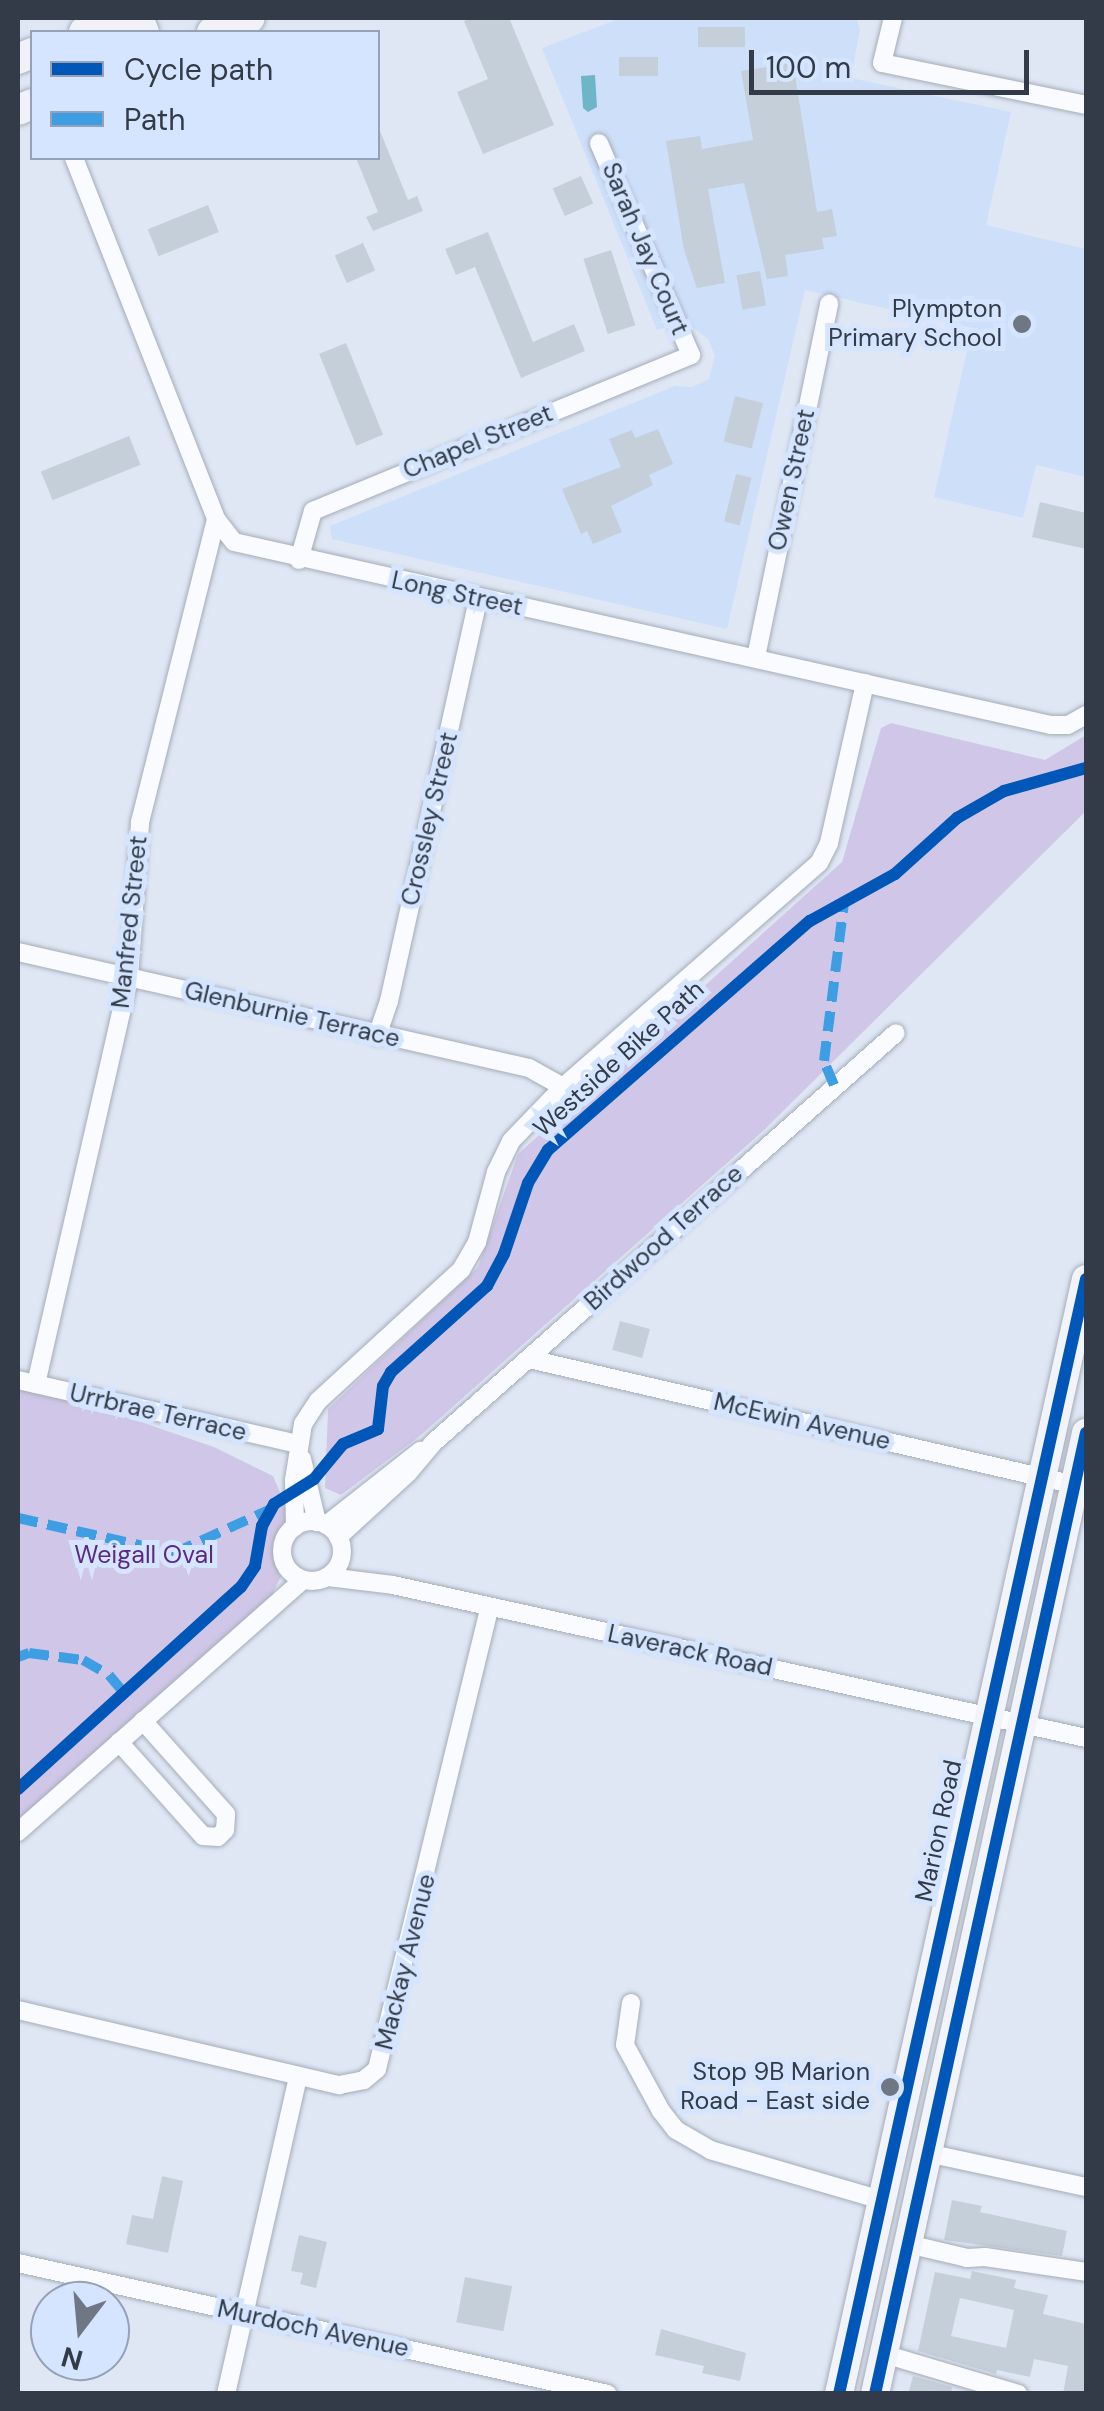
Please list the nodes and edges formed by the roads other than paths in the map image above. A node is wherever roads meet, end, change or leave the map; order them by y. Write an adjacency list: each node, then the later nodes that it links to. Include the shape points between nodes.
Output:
1 (121, 18): 4 (highway)
2 (250, 18): 5 (highway)
3 (893, 18): 6 (street, via 882,63)
4 (89, 30)
5 (217, 30)
6 (1086, 105)
7 (599, 143): 10 (street, Sarah Jay Court)
8 (75, 160): 11 (street)
9 (828, 303): 14 (street, Owen Street)
10 (690, 355): 12 (street, Chapel Street, via 328,503 306,524)
11 (216, 519): 12 (street, Long Street, via 234,542); 18 (street, Manfred Street, via 140,822)
12 (299, 560): 13 (street, Long Street)
13 (478, 600): 14 (street, Long Street); 20 (street, Crossley Street)
14 (756, 657): 15 (street, Long Street)
15 (865, 683): 16 (street, Long Street, via 1051,725); 21 (street, via 829,843 818,863)
16 (1086, 715)
17 (18, 952): 18 (street, Glenburnie Terrace)
18 (129, 976): 20 (street, Glenburnie Terrace); 25 (street, Manfred Street)
19 (896, 1033): 23 (street, Birdwood Terrace)
20 (377, 1036): 21 (street, Glenburnie Terrace, via 529,1068)
21 (563, 1087): 27 (street, via 511,1141 461,1270 318,1402)
22 (1086, 1280): 28 (main road, Marion Road)
23 (529, 1359): 28 (street, McEwin Avenue); 31 (street, Birdwood Terrace)
24 (18, 1380): 25 (street, Urrbrae Terrace)
25 (36, 1384): 27 (street, Urrbrae Terrace)
26 (1086, 1433): 29 (main road)
27 (298, 1444): 30 (street); 31 (street)
28 (1045, 1468): 29 (street, McEwin Avenue); 39 (main road, Marion Road)
29 (1080, 1472): 41 (main road)
30 (294, 1527): 31 (street); 33 (street, via 284,1542)
31 (327, 1528): 32 (street)
32 (341, 1560): 34 (street); 36 (street, Laverack Road)
33 (286, 1566): 35 (street); 38 (street)
34 (328, 1577): 35 (street); 36 (street, Laverack Road)
35 (303, 1580): 38 (street)
36 (392, 1585): 37 (street, Laverack Road)
37 (489, 1608): 39 (street, Laverack Road); 47 (street, Mackay Avenue, via 383,2058 364,2080 340,2085)
38 (262, 1615): 40 (street)
39 (988, 1716): 41 (street, Laverack Road); 49 (main road, Marion Road)
40 (143, 1720): 43 (street); 43 (street, via 226,1814 226,1830 203,1836)
41 (1022, 1723): 42 (street, Laverack Road); 48 (main road)
42 (1086, 1738)
43 (119, 1742): 44 (street)
44 (18, 1832)
45 (631, 2003): 51 (street, via 626,2045 676,2130 710,2150)
46 (18, 2010): 47 (street, Mackay Avenue)
47 (298, 2076): 55 (street)
48 (930, 2140): 49 (main road, via 924,2121); 50 (street); 52 (main road)
49 (894, 2144): 51 (main road, Marion Road)
50 (1086, 2187)
51 (882, 2200): 59 (main road, Marion Road)
52 (908, 2244): 54 (street); 56 (main road)
53 (18, 2264): 55 (street, Murdoch Avenue)
54 (1086, 2272)
55 (244, 2314): 57 (street); 58 (street, Murdoch Avenue)
56 (884, 2354): 60 (main road); 61 (street)
57 (226, 2394)
58 (608, 2394)
59 (839, 2394)
60 (876, 2394)
61 (1018, 2394)

